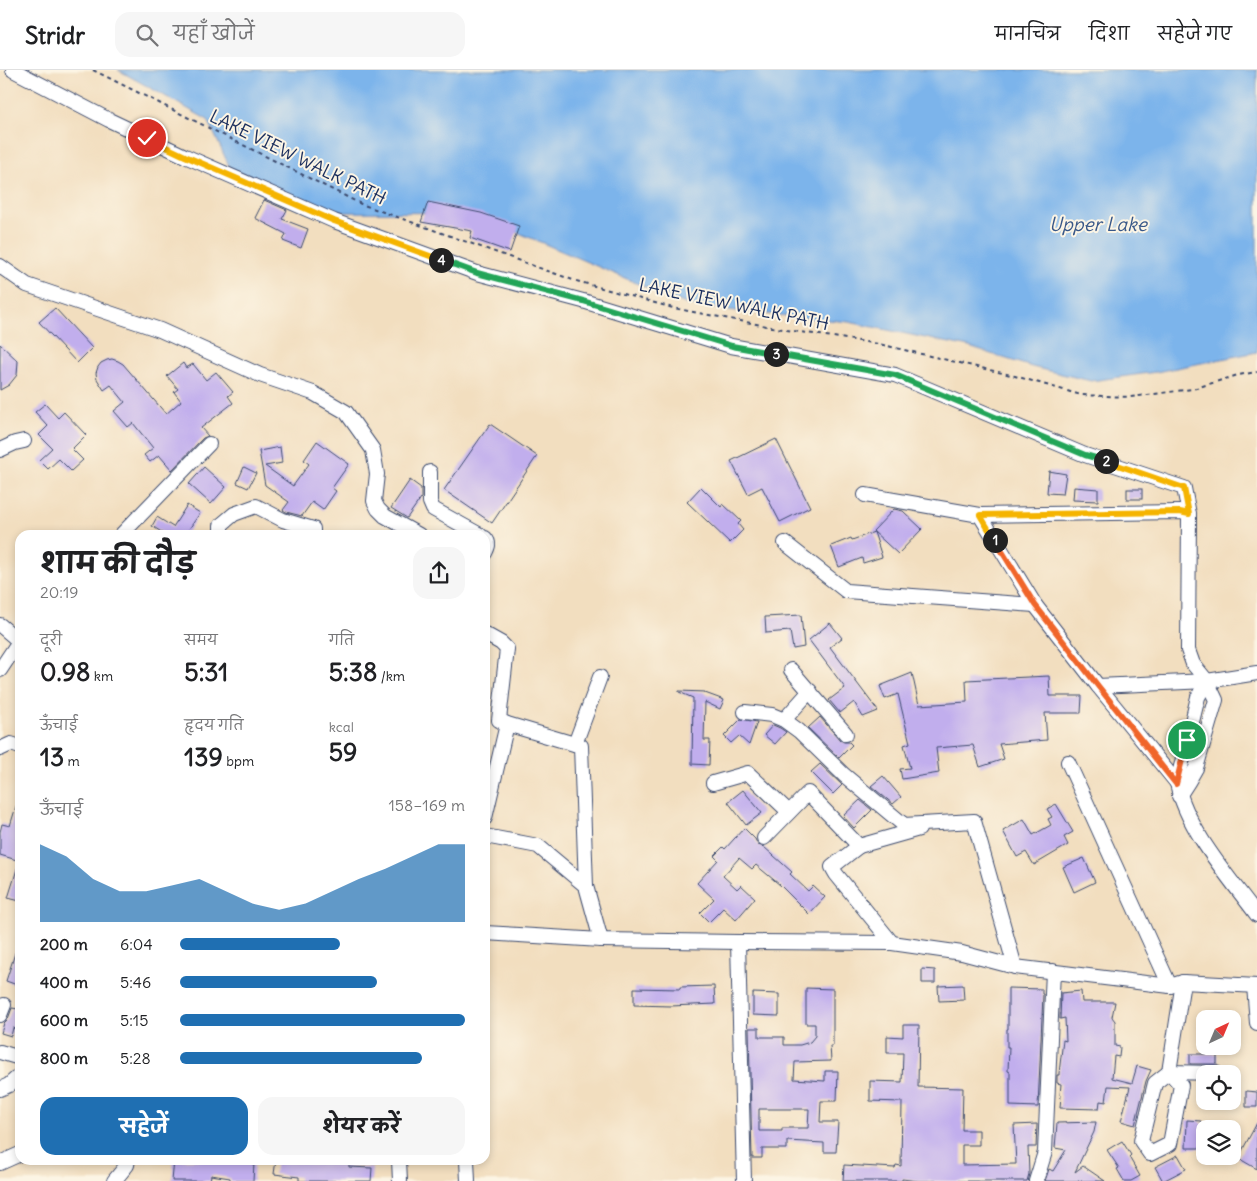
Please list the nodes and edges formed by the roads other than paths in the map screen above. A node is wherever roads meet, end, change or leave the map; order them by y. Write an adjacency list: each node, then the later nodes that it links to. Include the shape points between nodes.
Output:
1 (13, 70): 8 (street, via 185,156 334,221 477,273 732,346 895,375 1085,455 1184,488)
2 (0, 266): 13 (street, via 27,285 160,330 260,375 313,393 346,412 373,450 377,474 374,501 378,509)
3 (24, 441): 5 (street)
4 (209, 444): 10 (street)
5 (0, 450)
6 (430, 472): 14 (street, via 433,508)
7 (865, 495): 9 (street)
8 (1189, 514): 9 (street); 25 (street, via 1188,650 1192,664)
9 (980, 515): 16 (street)
10 (126, 530)
11 (221, 530): 12 (street, via 221,525 234,514 256,506)
12 (313, 530)
13 (410, 530)
14 (471, 530)
15 (785, 543): 16 (street, via 846,591)
16 (1035, 605): 26 (street)
17 (0, 625): 18 (street)
18 (15, 637)
19 (490, 637): 30 (street, via 507,649 499,720)
20 (15, 648): 21 (street)
21 (0, 670)
22 (792, 670): 27 (street)
23 (1257, 673): 25 (street)
24 (600, 677): 32 (street)
25 (1207, 681): 26 (street); 37 (street, via 1198,697)
26 (1098, 686): 37 (street)
27 (810, 691): 29 (street); 31 (street)
28 (745, 712): 29 (street)
29 (784, 720): 40 (street, via 904,826)
30 (507, 724): 32 (street); 38 (street)
31 (846, 734)
32 (575, 744): 44 (street, via 581,746)
33 (15, 745): 34 (street)
34 (0, 749)
35 (1068, 762): 52 (street)
36 (713, 784): 39 (street, via 748,774)
37 (1178, 790): 45 (street, via 1199,837)
38 (490, 797)
39 (789, 812): 42 (street); 43 (street, via 808,793)
40 (939, 824): 43 (street); 50 (street, via 974,821)
41 (490, 837): 44 (street, via 538,846)
42 (764, 838)
43 (859, 846): 49 (street, via 832,867)
44 (586, 886): 47 (street)
45 (1257, 915)
46 (490, 933): 47 (street)
47 (602, 940): 48 (street)
48 (738, 942): 49 (street); 69 (street)
49 (892, 943): 50 (street, via 962,953)
50 (1015, 967): 51 (street)
51 (1053, 971): 52 (street); 70 (street, via 1045,1152)
52 (1177, 984): 53 (street); 57 (street)
53 (1256, 986): 54 (street)
54 (1257, 1023)
55 (0, 1052): 56 (street)
56 (15, 1056)
57 (1169, 1072): 57 (street, via 1181,1085 1170,1144 1150,1154 1140,1141 1155,1083); 58 (street)
58 (1196, 1073)
59 (15, 1080): 60 (street)
60 (0, 1089)
61 (15, 1156): 62 (street)
62 (0, 1163)
63 (127, 1165): 66 (street)
64 (399, 1165): 67 (street)
65 (467, 1165): 68 (street)
66 (114, 1181)
67 (400, 1181)
68 (468, 1181)
69 (744, 1181)
70 (1036, 1181)

